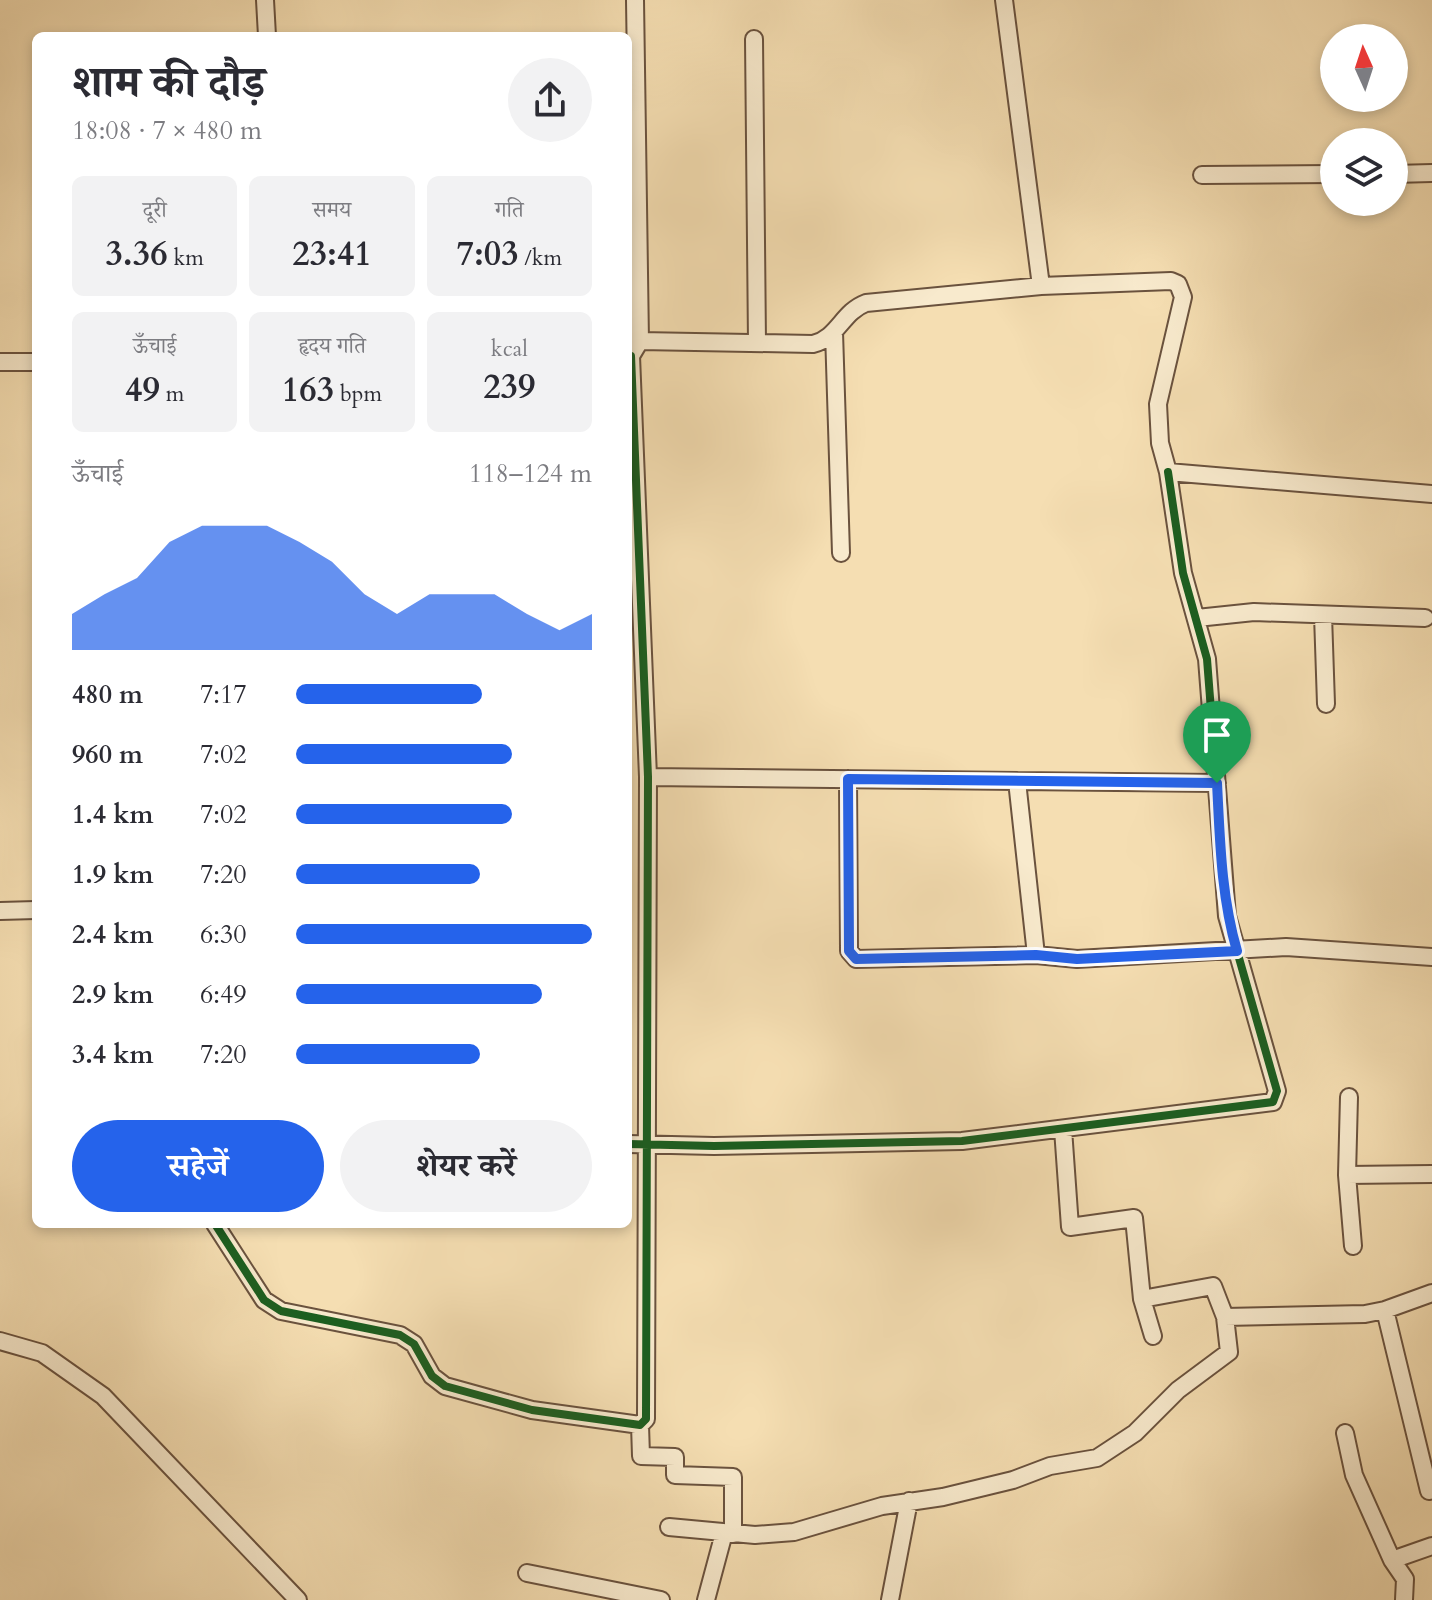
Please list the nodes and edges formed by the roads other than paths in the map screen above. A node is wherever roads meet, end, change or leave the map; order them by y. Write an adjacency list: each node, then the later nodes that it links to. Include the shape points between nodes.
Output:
1 (265, 0): 4 (street)
2 (635, 0): 13 (street)
3 (1004, 0): 10 (street)
4 (267, 32)
5 (754, 39): 12 (street)
6 (1432, 173): 8 (street)
7 (1320, 174): 9 (street)
8 (1408, 174)
9 (1202, 175)
10 (1041, 286): 11 (street, via 866,303 849,311); 16 (street, via 1178,284 1182,305 1158,404)
11 (834, 332): 12 (street, via 813,344); 18 (street)
12 (757, 343): 13 (street)
13 (633, 351): 23 (street)
14 (0, 362): 15 (street)
15 (32, 362)
16 (1168, 472): 17 (street); 20 (street, via 1183,573)
17 (1432, 494)
18 (841, 553)
19 (1323, 615): 20 (street, via 1238,612); 21 (street); 22 (street)
20 (1197, 618): 26 (street, via 1207,659)
21 (1425, 618)
22 (1326, 704)
23 (648, 777): 24 (street); 35 (street)
24 (848, 779): 25 (street); 30 (street, via 851,956)
25 (1017, 781): 26 (street); 30 (street)
26 (1217, 783): 29 (street, via 1226,904)
27 (32, 910): 28 (street)
28 (0, 911)
29 (1237, 951): 30 (street, via 1077,959); 31 (street, via 1286,947); 33 (street, via 1277,1091 1273,1102)
30 (1036, 955)
31 (1432, 957)
32 (1349, 1097): 37 (street)
33 (1063, 1129): 35 (street, via 962,1141); 41 (street, via 1070,1227 1134,1218)
34 (632, 1144): 35 (street)
35 (647, 1144): 46 (street, via 646,1419)
36 (1432, 1174): 37 (street)
37 (1347, 1175): 39 (street)
38 (218, 1228): 46 (street, via 264,1300 281,1311 400,1335 414,1344 432,1376 445,1386 532,1410)
39 (1353, 1246)
40 (1432, 1293): 42 (street)
41 (1142, 1299): 43 (street, via 1213,1286); 44 (street)
42 (1385, 1310): 43 (street, via 1341,1316); 48 (street)
43 (1225, 1317): 49 (street, via 1229,1352 1178,1390 1135,1433 1097,1458)
44 (1153, 1336)
45 (0, 1341): 55 (street, via 42,1353 103,1396)
46 (640, 1425): 51 (street, via 641,1456 675,1457 675,1475 733,1477)
47 (1345, 1433): 53 (street, via 1354,1475)
48 (1429, 1491)
49 (909, 1501): 51 (street, via 794,1532); 60 (street)
50 (669, 1527): 51 (street)
51 (728, 1533): 59 (street)
52 (1432, 1546): 53 (street)
53 (1392, 1560): 61 (street, via 1405,1579)
54 (527, 1573): 58 (street)
55 (282, 1583): 56 (street); 57 (street)
56 (275, 1600)
57 (298, 1600)
58 (661, 1600)
59 (706, 1600)
60 (890, 1600)
61 (1404, 1600)

